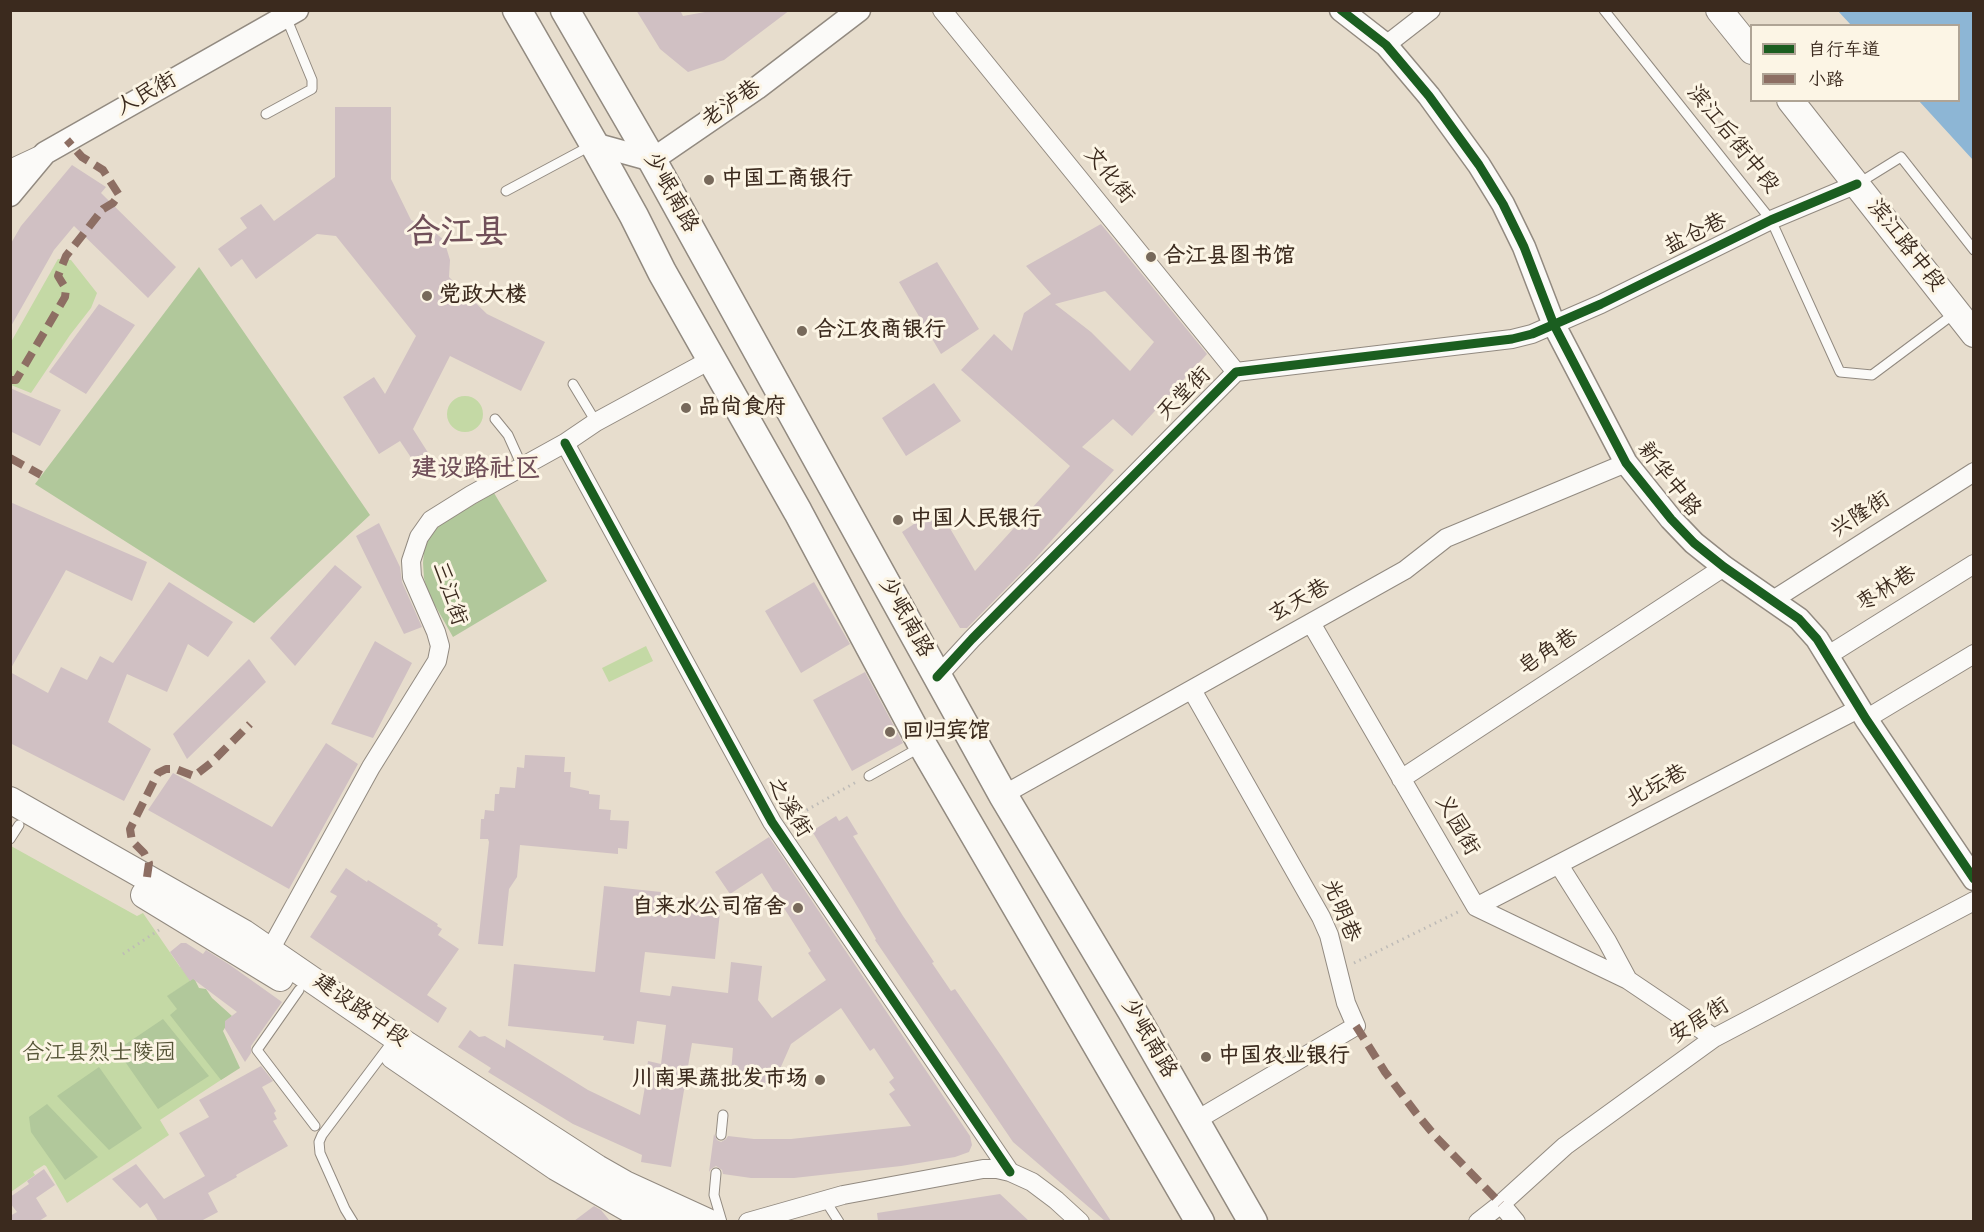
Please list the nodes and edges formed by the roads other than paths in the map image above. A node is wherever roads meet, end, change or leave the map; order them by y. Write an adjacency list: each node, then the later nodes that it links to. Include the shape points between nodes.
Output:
1 (517, 10): 14 (main road, 少岷南路)
2 (565, 10): 16 (main road, 少岷南路)
3 (859, 10): 16 (street, 老泸巷, via 757,88)
4 (942, 10): 29 (street, 文化街)
5 (1341, 10): 10 (street, 新华中路)
6 (1431, 10): 10 (street)
7 (1604, 10): 21 (lane, 滨江后街中段)
8 (1719, 10): 11 (main road)
9 (292, 14): 13 (lane, via 312,89); 15 (street, 人民街)
10 (1386, 45): 26 (street, 新华中路, via 1435,105 1503,204)
11 (1750, 49)
12 (1792, 102): 18 (main road, 滨江路中段)
13 (267, 114)
14 (594, 144): 16 (street); 19 (lane); 24 (main road, 少岷南路)
15 (45, 153): 17 (street); 20 (street, 人民街)
16 (652, 160): 23 (main road, 少岷南路)
17 (10, 169)
18 (1857, 184): 21 (street, 盐仓巷); 22 (lane, via 1901,157); 25 (main road, 滨江路中段)
19 (506, 191)
20 (10, 195)
21 (1771, 220): 25 (lane, 滨江后街中段, via 1840,372 1872,375); 26 (street, 盐仓巷)
22 (1974, 250)
23 (703, 252): 24 (main road, via 694,248 676,251); 43 (main road, 少岷南路)
24 (662, 272): 28 (main road, 少岷南路)
25 (1956, 312): 27 (main road, 滨江路中段)
26 (1554, 325): 29 (street, 天堂街, via 1512,339); 34 (street, 新华中路)
27 (1974, 334)
28 (712, 359): 32 (street, 三江街); 46 (main road, 少岷南路)
29 (1236, 372): 43 (street, 天堂街)
30 (573, 384): 32 (lane)
31 (495, 419): 35 (lane, via 508,435)
32 (596, 422): 33 (street, 三江街)
33 (565, 443): 35 (street, 三江街); 67 (street, 之溪街, via 776,828)
34 (1626, 463): 38 (street, 新华中路, via 1686,535); 40 (street, 玄天巷, via 1446,538 1406,570)
35 (522, 466): 57 (street, 三江街, via 431,520 419,537 411,561 412,577 436,632 440,646 437,661 370,767)
36 (1974, 472): 39 (street, 兴隆街)
37 (1974, 564): 42 (street, 枣林巷)
38 (1724, 567): 39 (street, 新华中路); 48 (street, 皂角巷)
39 (1773, 600): 42 (street, 新华中路, via 1800,619)
40 (1311, 623): 44 (street, 玄天巷); 48 (street, 义园街)
41 (1974, 654): 45 (street, 北坛巷)
42 (1827, 656): 45 (street, 新华中路)
43 (937, 677): 49 (main road, 少岷南路)
44 (1192, 690): 49 (street, 玄天巷); 64 (street, 光明巷, via 1321,917 1356,1026)
45 (1863, 714): 52 (street, 北坛巷); 53 (street, 新华中路)
46 (923, 746): 47 (lane); 58 (main road, 少岷南路)
47 (868, 776)
48 (1401, 778): 55 (street, 义园街)
49 (1002, 795): 56 (main road, 少岷南路)
50 (10, 800): 57 (main road, 建设路中段, via 244,933)
51 (13, 828): 57 (main road, 建设路中段)
52 (1559, 865): 55 (street, 北坛巷); 59 (street)
53 (1974, 879)
54 (1974, 902): 61 (street, 安居街)
55 (1475, 906): 59 (street)
56 (1096, 950): 58 (main road, via 1091,966 1083,972); 64 (main road, 少岷南路)
57 (266, 958): 60 (main road, 建设路中段); 62 (main road, 建设路中段)
58 (1056, 973): 78 (main road, 少岷南路)
59 (1628, 980): 61 (street)
60 (298, 990): 62 (main road, 建设路中段); 65 (lane, via 257,1050)
61 (1714, 1038): 70 (street, 安居街, via 1565,1146)
62 (391, 1044): 71 (lane, via 319,1142 320,1154); 72 (main road, 建设路中段, via 556,1167 631,1209); 73 (main road, 建设路中段, via 597,1168)
63 (723, 1115): 66 (lane)
64 (1195, 1121): 79 (main road, 少岷南路)
65 (315, 1126)
66 (721, 1135)
67 (1010, 1172): 69 (street, 之溪街, via 983,1169); 77 (street, 之溪街, via 1040,1188)
68 (716, 1173): 74 (lane, via 714,1195)
69 (825, 1200): 75 (street, 之溪街); 76 (lane)
70 (1501, 1204): 80 (street, 安居街); 81 (street)
71 (353, 1221)
72 (661, 1221)
73 (708, 1221)
74 (722, 1221)
75 (747, 1221)
76 (839, 1221)
77 (1080, 1221)
78 (1200, 1221)
79 (1253, 1221)
80 (1478, 1221)
81 (1516, 1221)

